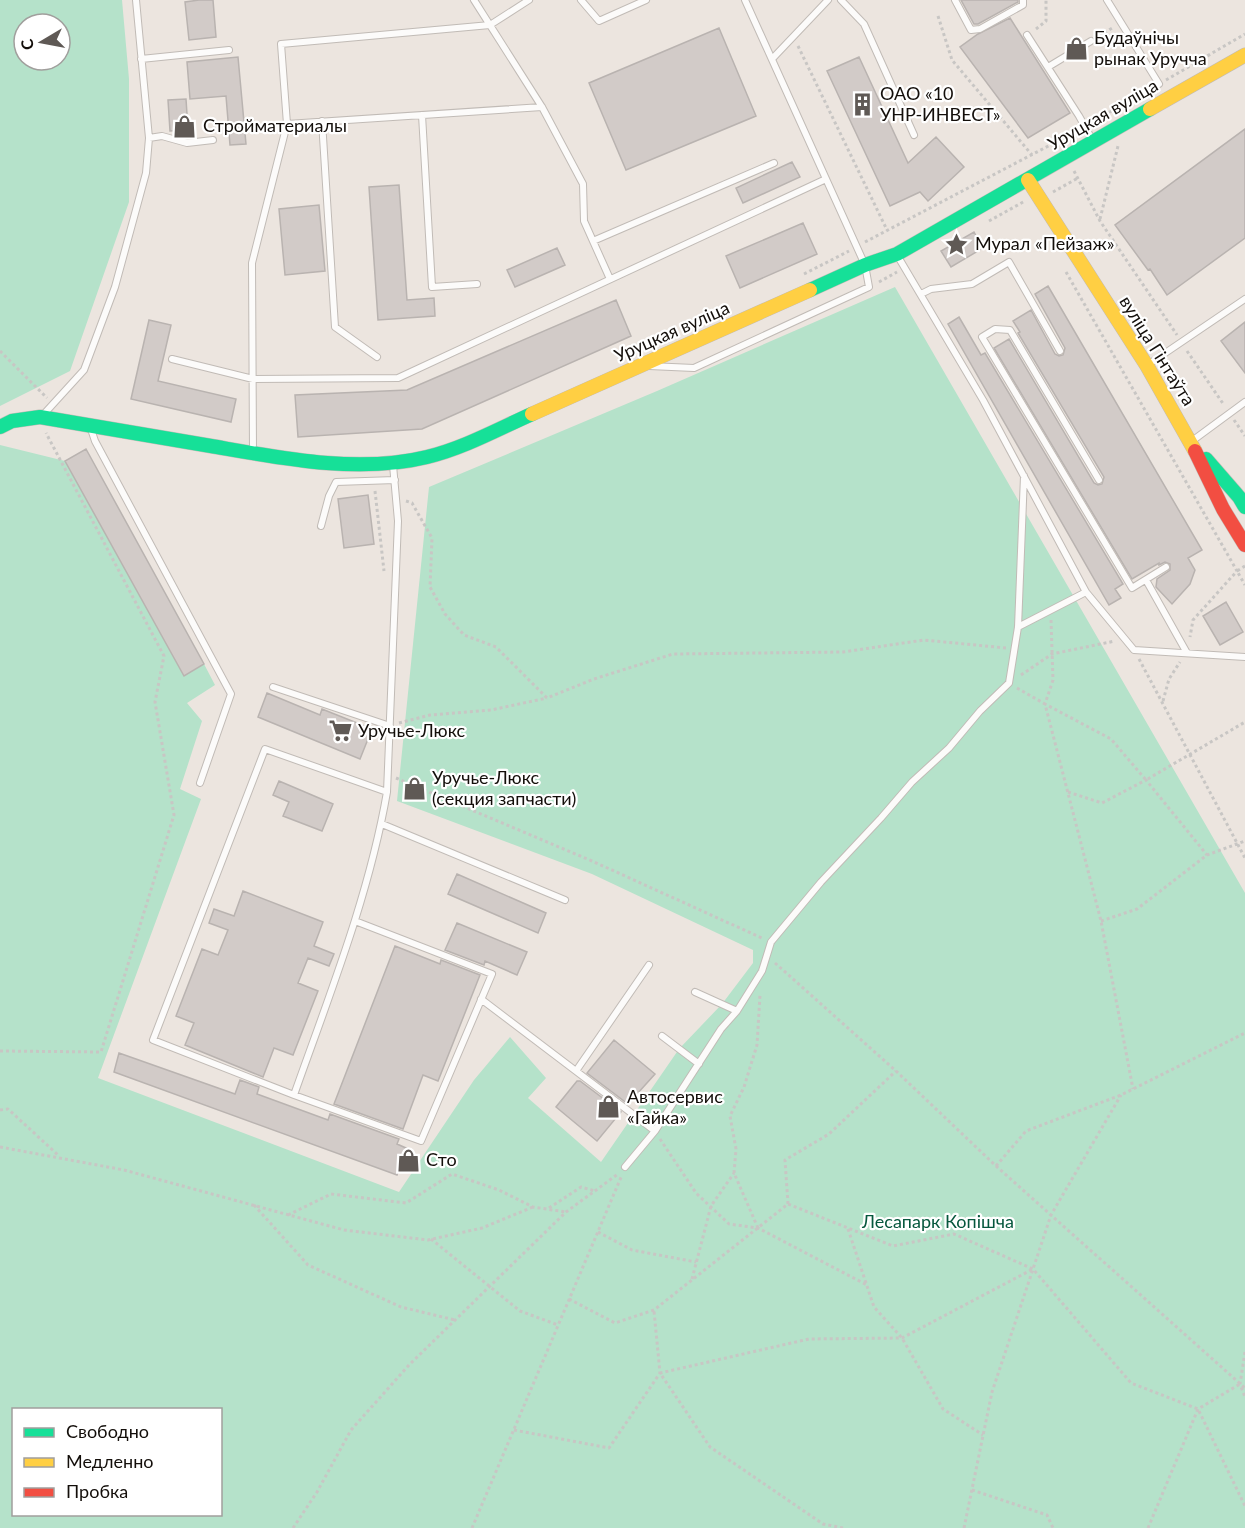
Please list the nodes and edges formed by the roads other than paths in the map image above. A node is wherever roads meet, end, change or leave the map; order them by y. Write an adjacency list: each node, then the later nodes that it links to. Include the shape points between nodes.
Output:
1 (136, 0): 17 (lane)
2 (474, 0): 12 (lane)
3 (529, 0): 12 (lane)
4 (581, 0): 5 (lane, via 599,21)
5 (646, 0)
6 (745, 0): 18 (lane)
7 (828, 0): 18 (lane)
8 (841, 0): 25 (lane, via 864,24)
9 (955, 0): 10 (lane, via 971,30 1023,5)
10 (1023, 0)
11 (1107, 0): 20 (lane)
12 (490, 25): 21 (lane); 24 (lane, via 281,44)
13 (1027, 35): 19 (lane)
14 (1091, 41): 19 (lane)
15 (229, 50): 17 (lane)
16 (1245, 55): 28 (street, Уруцкая вуліца)
17 (141, 59): 26 (lane)
18 (772, 59): 30 (lane)
19 (1048, 67): 28 (lane)
20 (1159, 84)
21 (542, 107): 22 (lane); 32 (lane, via 583,184 584,222)
22 (422, 115): 23 (lane); 36 (lane, via 432,287)
23 (322, 121): 24 (lane); 40 (lane, via 335,327)
24 (288, 124): 44 (lane, via 252,263)
25 (914, 135)
26 (149, 138): 27 (lane, via 162,136 187,143); 46 (lane, via 146,173 115,287 84,370)
27 (213, 140)
28 (1093, 141): 31 (street, Уруцкая вуліца)
29 (774, 163): 32 (lane)
30 (826, 179): 34 (lane); 35 (lane)
31 (1022, 183): 33 (street, Уруцкая вуліца); 43 (street, вуліца Гінтаўта)
32 (593, 241): 35 (lane)
33 (897, 254): 34 (street, Уруцкая вуліца); 37 (lane)
34 (865, 265): 42 (street, Уруцкая вуліца); 42 (lane, via 869,287 694,368)
35 (610, 279): 44 (lane, via 398,378)
36 (477, 284)
37 (921, 294): 39 (lane, via 972,284 1009,262); 52 (lane)
38 (1245, 299): 43 (lane)
39 (1060, 351)
40 (377, 357)
41 (172, 359): 44 (lane)
42 (640, 366): 51 (street, Уруцкая вуліца, via 453,449)
43 (1146, 366): 49 (street, вуліца Гінтаўта)
44 (253, 380): 50 (lane)
45 (1245, 402): 49 (lane)
46 (40, 417): 47 (street, Уруцкая вуліца); 48 (street, Уруцкая вуліца)
47 (90, 426): 50 (street, Уруцкая вуліца); 67 (lane, via 231,694)
48 (0, 427)
49 (1191, 442): 55 (street); 56 (street, вуліца Гінтаўта)
50 (253, 453): 51 (street, Уруцкая вуліца, via 354,465)
51 (393, 463): 53 (lane)
52 (1024, 476): 61 (lane); 62 (lane)
53 (395, 480): 57 (lane, via 336,482); 66 (lane, via 398,521)
54 (1099, 480): 60 (lane, via 1010,330 995,330 982,337 1132,588)
55 (1243, 499): 56 (street)
56 (1223, 509): 58 (street, вуліца Гінтаўта)
57 (321, 526)
58 (1245, 545)
59 (1166, 567): 60 (lane)
60 (1146, 580): 63 (lane)
61 (1086, 592): 62 (lane); 63 (lane, via 1134,650)
62 (1018, 627): 75 (lane, via 1009,683 912,782 771,942 762,970)
63 (1187, 653): 64 (lane)
64 (1245, 657)
65 (273, 687): 66 (lane)
66 (390, 726): 68 (lane)
67 (200, 783)
68 (387, 792): 69 (lane); 79 (lane, via 265,749 153,1040)
69 (382, 824): 70 (lane); 71 (lane)
70 (566, 900)
71 (355, 921): 74 (lane, via 492,974); 79 (lane)
72 (649, 965): 78 (lane)
73 (695, 992): 75 (lane)
74 (482, 999): 78 (lane); 79 (lane, via 421,1141)
75 (737, 1011): 77 (lane)
76 (662, 1036): 77 (lane)
77 (699, 1064): 80 (lane)
78 (576, 1071): 80 (lane)
79 (294, 1095)
80 (656, 1131): 81 (lane)
81 (625, 1167)

